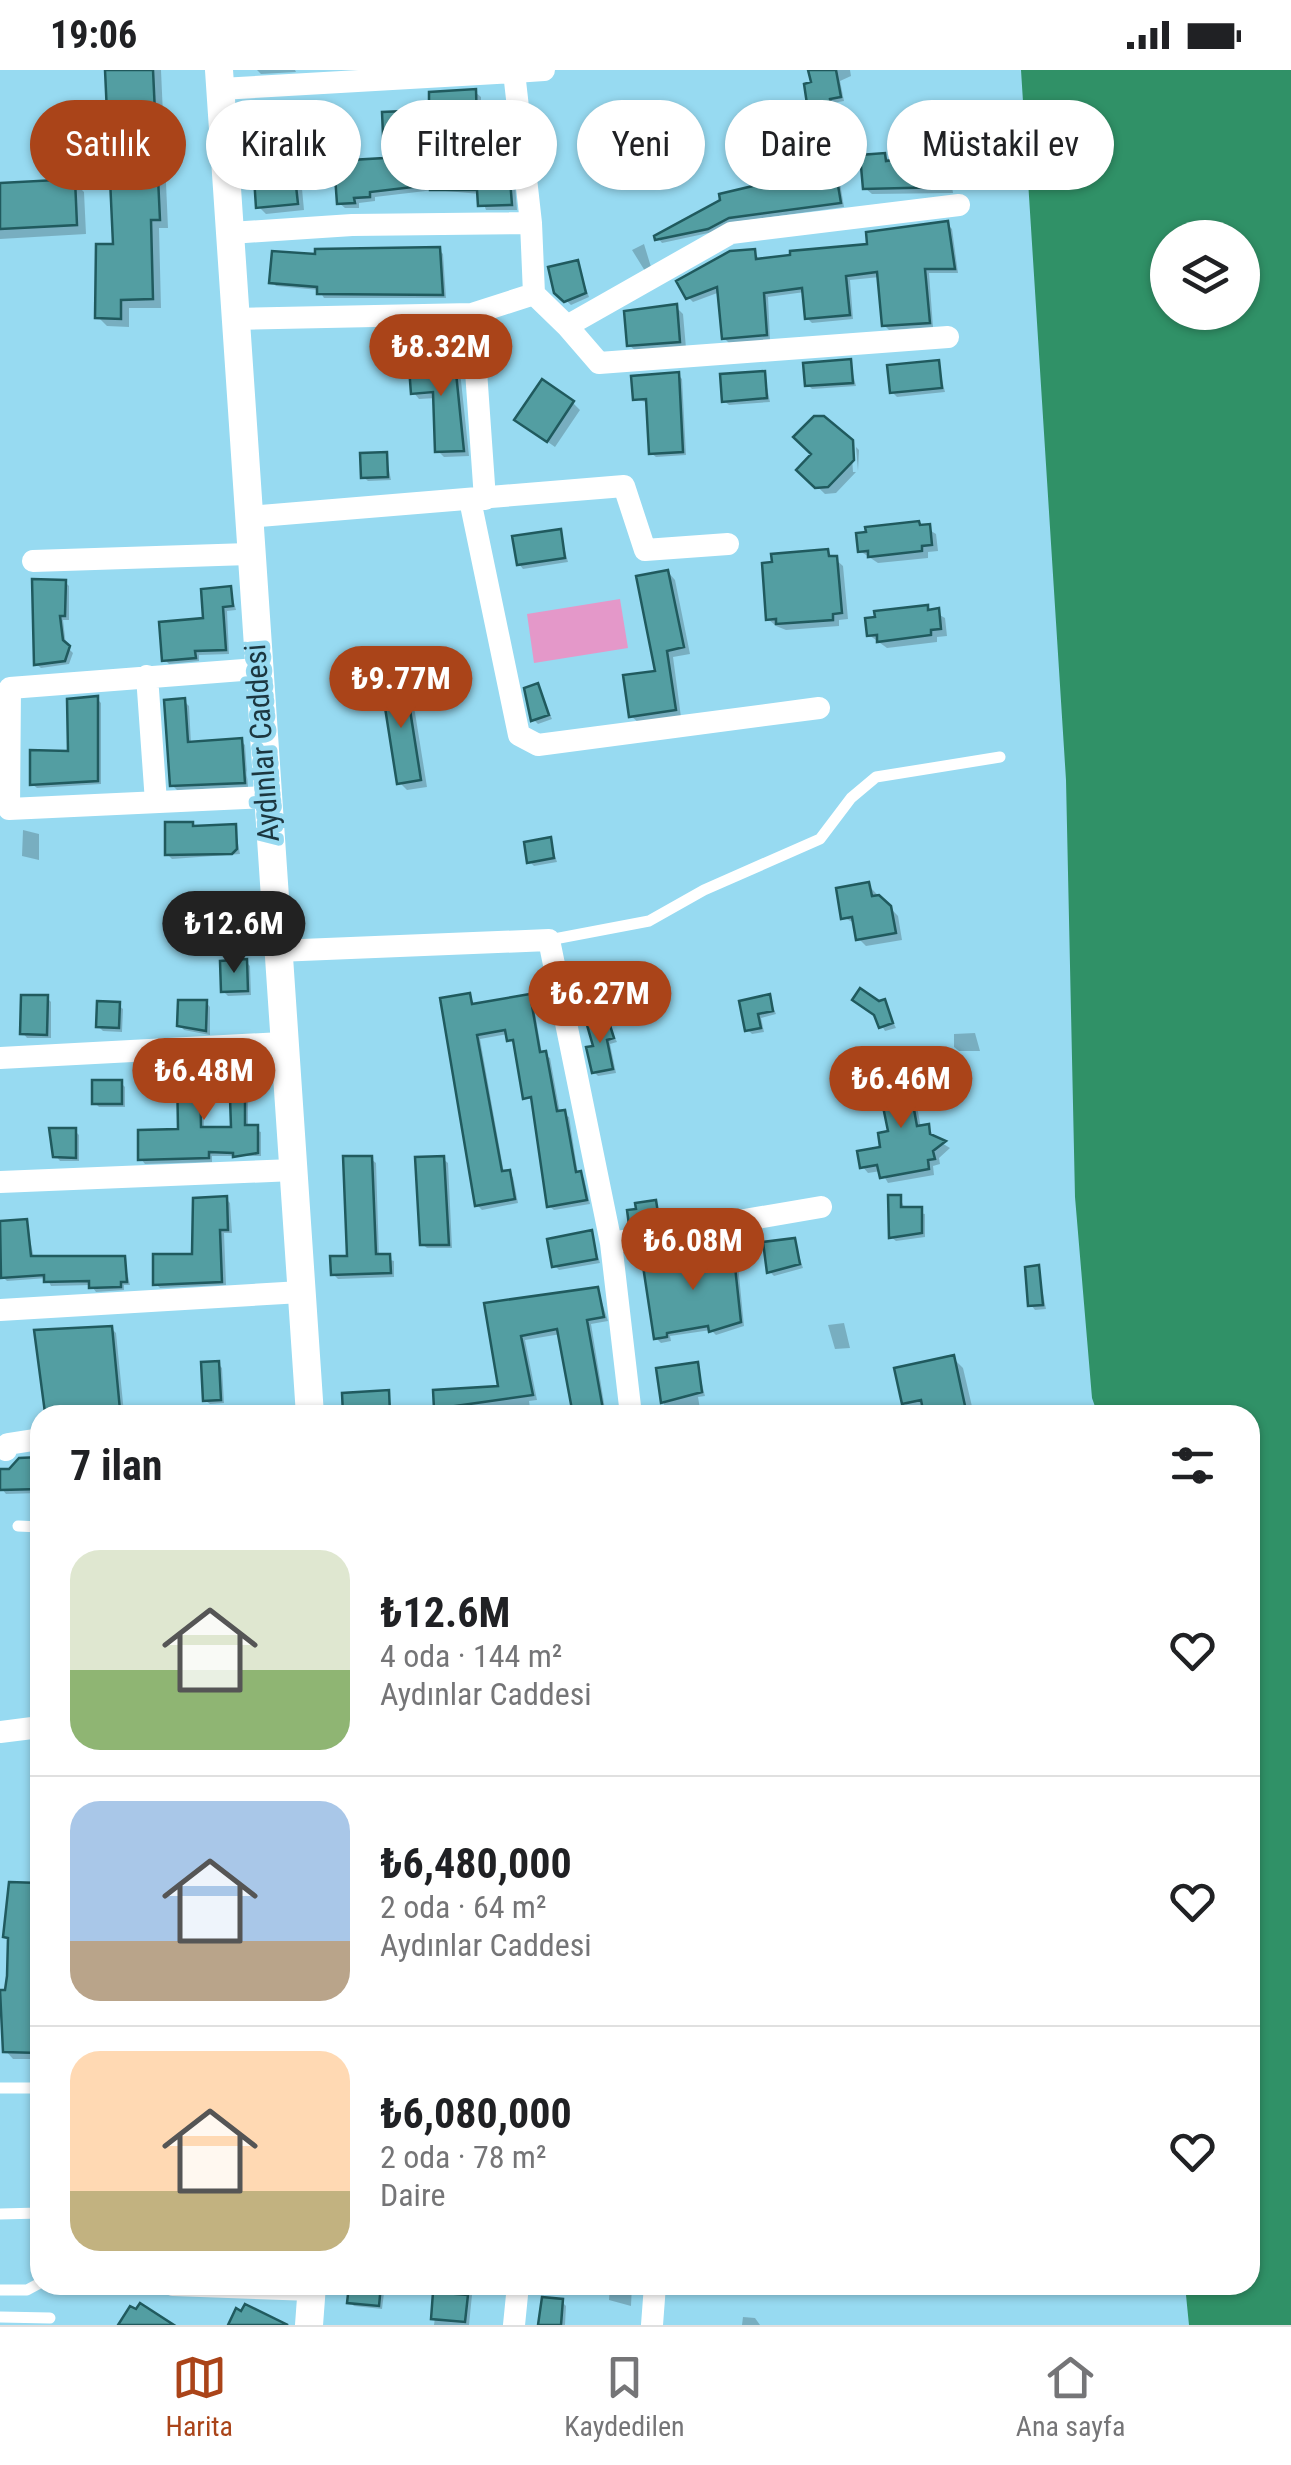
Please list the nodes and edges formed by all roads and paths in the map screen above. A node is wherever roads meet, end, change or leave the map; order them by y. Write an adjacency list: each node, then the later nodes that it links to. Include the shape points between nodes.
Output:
1 (544, 70): 2 (street)
2 (514, 72): 3 (street); 5 (street)
3 (220, 80): 6 (street, Aydınlar Caddesi)
4 (959, 205): 10 (street, via 731,233)
5 (532, 224): 6 (street); 7 (street)
6 (231, 233): 9 (street, Aydınlar Caddesi)
7 (534, 294): 8 (street); 10 (street)
8 (472, 314): 9 (street); 12 (street)
9 (234, 319): 13 (street, Aydınlar Caddesi)
10 (567, 326): 11 (street, via 599,362)
11 (948, 336)
12 (478, 499): 13 (street); 14 (street, via 624,486 645,550); 19 (street, via 519,735 538,746)
13 (247, 518): 15 (street, Aydınlar Caddesi)
14 (728, 544)
15 (249, 554): 16 (street); 17 (street, Aydınlar Caddesi)
16 (32, 561)
17 (257, 669): 18 (street); 21 (street, Aydınlar Caddesi)
18 (147, 676): 22 (street); 22 (street, via 10,688 9,809)
19 (819, 708)
20 (1000, 757): 23 (lane, via 876,777 820,839 648,921)
21 (267, 798): 22 (street); 24 (street, Aydınlar Caddesi)
22 (156, 802)
23 (549, 940): 24 (street); 30 (street)
24 (277, 951): 25 (street, Aydınlar Caddesi)
25 (282, 1044): 26 (street); 27 (street, Aydınlar Caddesi)
26 (0, 1058)
27 (294, 1170): 28 (street); 31 (street, Aydınlar Caddesi)
28 (0, 1182)
29 (821, 1207): 30 (street)
30 (611, 1244): 34 (street)
31 (300, 1292): 32 (street); 33 (street, Aydınlar Caddesi)
32 (0, 1310)
33 (309, 1405)
34 (630, 1405)
35 (30, 1441): 36 (street)
36 (6, 1450)
37 (18, 1526): 38 (lane)
38 (30, 1527)
39 (30, 1728): 40 (street)
40 (0, 1732)
41 (0, 2088): 42 (lane)
42 (30, 2088)
43 (30, 2213): 44 (lane)
44 (0, 2214)
45 (30, 2289): 46 (lane)
46 (0, 2290)
47 (311, 2295): 52 (street)
48 (517, 2295): 53 (street)
49 (655, 2295): 54 (street)
50 (0, 2317): 51 (lane)
51 (50, 2318)
52 (309, 2325)
53 (514, 2325)
54 (652, 2325)

